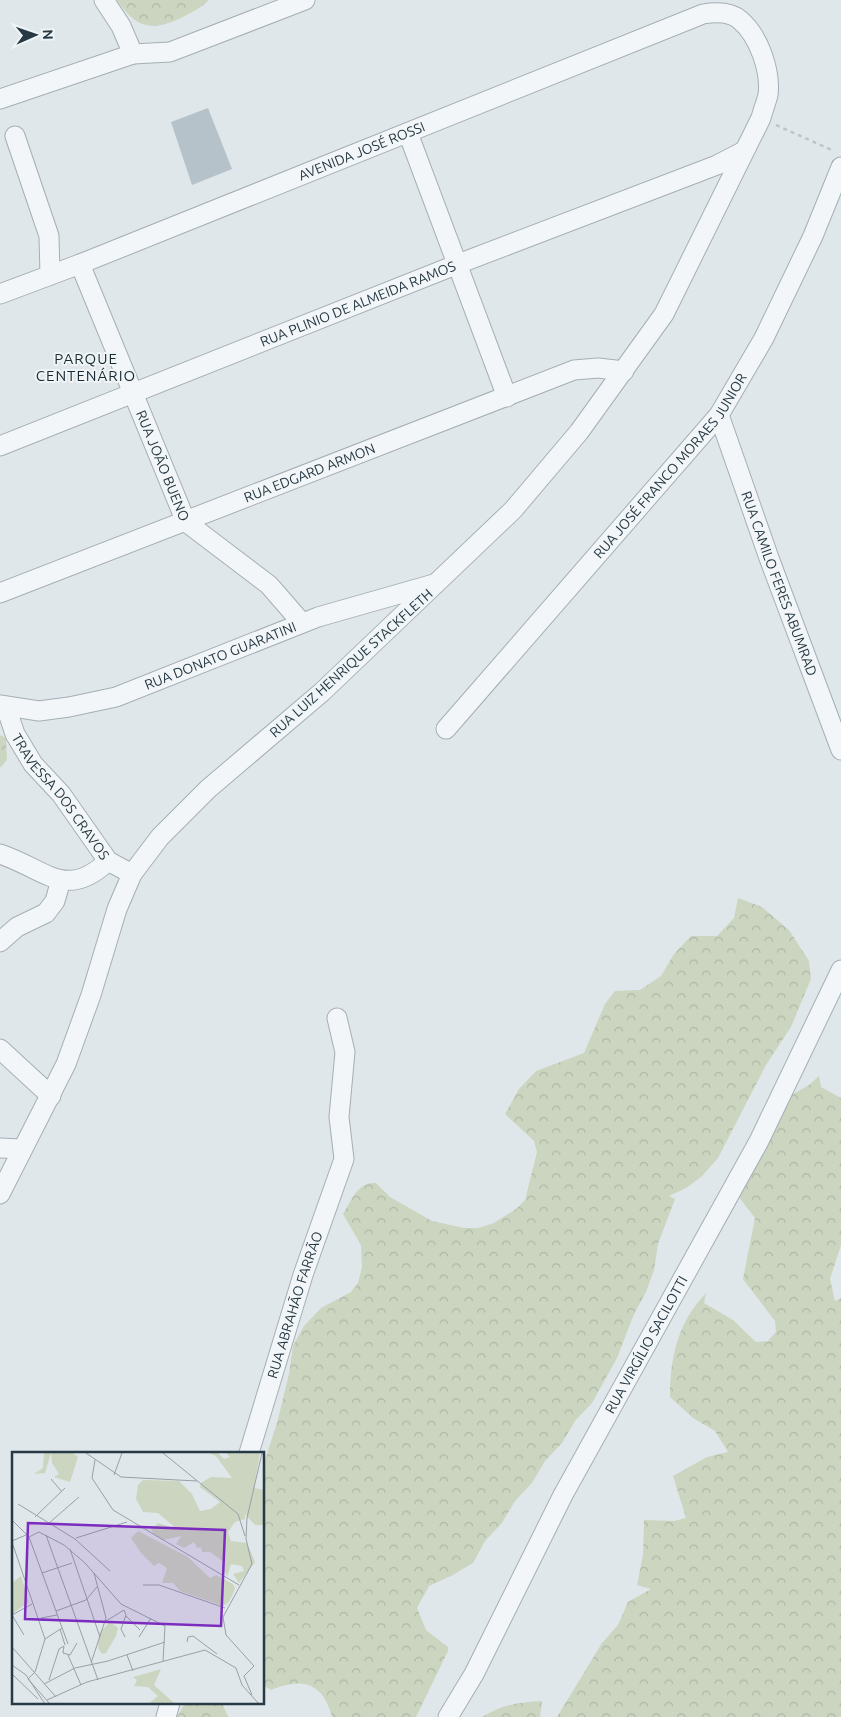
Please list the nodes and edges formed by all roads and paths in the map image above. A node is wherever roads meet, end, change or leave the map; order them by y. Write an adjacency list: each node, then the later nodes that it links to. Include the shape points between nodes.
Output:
1 (104, 0): 4 (street, via 121,26)
2 (306, 0): 4 (street, via 170,52)
3 (725, 6): 6 (street, RUA LUIZ HENRIQUE STACKFLETH, via 740,19 755,40 766,66 768,95); 7 (street, AVENIDA JOSÉ ROSSI)
4 (133, 54): 5 (street)
5 (0, 99)
6 (761, 118): 9 (street, RUA LUIZ HENRIQUE STACKFLETH); 10 (path)
7 (408, 132): 12 (street, AVENIDA JOSÉ ROSSI); 13 (street)
8 (14, 136): 14 (street, via 49,236)
9 (744, 151): 13 (street, RUA PLINIO DE ALMEIDA RAMOS, via 717,165); 16 (street, RUA LUIZ HENRIQUE STACKFLETH, via 664,314)
10 (841, 154)
11 (841, 168): 19 (street, RUA JOSÉ FRANCO MORAES JUNIOR, via 813,236 764,338)
12 (80, 264): 14 (street, AVENIDA JOSÉ ROSSI); 17 (street, RUA JOÃO BUENO)
13 (458, 264): 17 (street, RUA PLINIO DE ALMEIDA RAMOS); 18 (street)
14 (50, 275): 15 (street, AVENIDA JOSÉ ROSSI)
15 (0, 294)
16 (624, 371): 18 (street, RUA EDGARD ARMON, via 574,370); 22 (street, RUA LUIZ HENRIQUE STACKFLETH, via 513,510)
17 (132, 394): 20 (street, RUA PLINIO DE ALMEIDA RAMOS); 21 (street, RUA JOÃO BUENO)
18 (507, 396): 21 (street, RUA EDGARD ARMON)
19 (719, 415): 26 (street, RUA JOSÉ FRANCO MORAES JUNIOR); 27 (street, RUA CAMILO FERES ABUMRAD)
20 (0, 446)
21 (186, 522): 23 (street, RUA EDGARD ARMON); 24 (street, RUA JOÃO BUENO, via 269,585)
22 (439, 582): 24 (street, RUA DONATO GUARATINI); 30 (street, RUA LUIZ HENRIQUE STACKFLETH, via 322,692 208,789 160,837)
23 (0, 593)
24 (302, 623): 25 (street, RUA DONATO GUARATINI, via 116,697 39,711)
25 (3, 706): 29 (street, TRAVESSA DOS CRAVOS, via 33,764 61,794)
26 (446, 729)
27 (841, 750)
28 (0, 854): 31 (street)
29 (108, 861): 30 (street, TRAVESSA DOS CRAVOS); 31 (street, via 81,880)
30 (132, 874): 36 (street, RUA LUIZ HENRIQUE STACKFLETH, via 117,909 78,1035)
31 (61, 880): 32 (street, via 55,901 46,913 17,927)
32 (0, 942)
33 (841, 970): 43 (street, RUA VIRGÍLIO SACILOTTI, via 759,1141 563,1495 474,1674)
34 (337, 1018): 40 (street, RUA ABRAHÃO FARRÃO, via 345,1052 339,1117 344,1159 303,1275)
35 (0, 1049): 36 (street)
36 (51, 1096): 38 (street, RUA LUIZ HENRIQUE STACKFLETH)
37 (0, 1148): 38 (street)
38 (22, 1149): 39 (street, RUA LUIZ HENRIQUE STACKFLETH)
39 (0, 1194)
40 (249, 1452)
41 (170, 1704): 42 (street)
42 (166, 1717)
43 (448, 1717)

